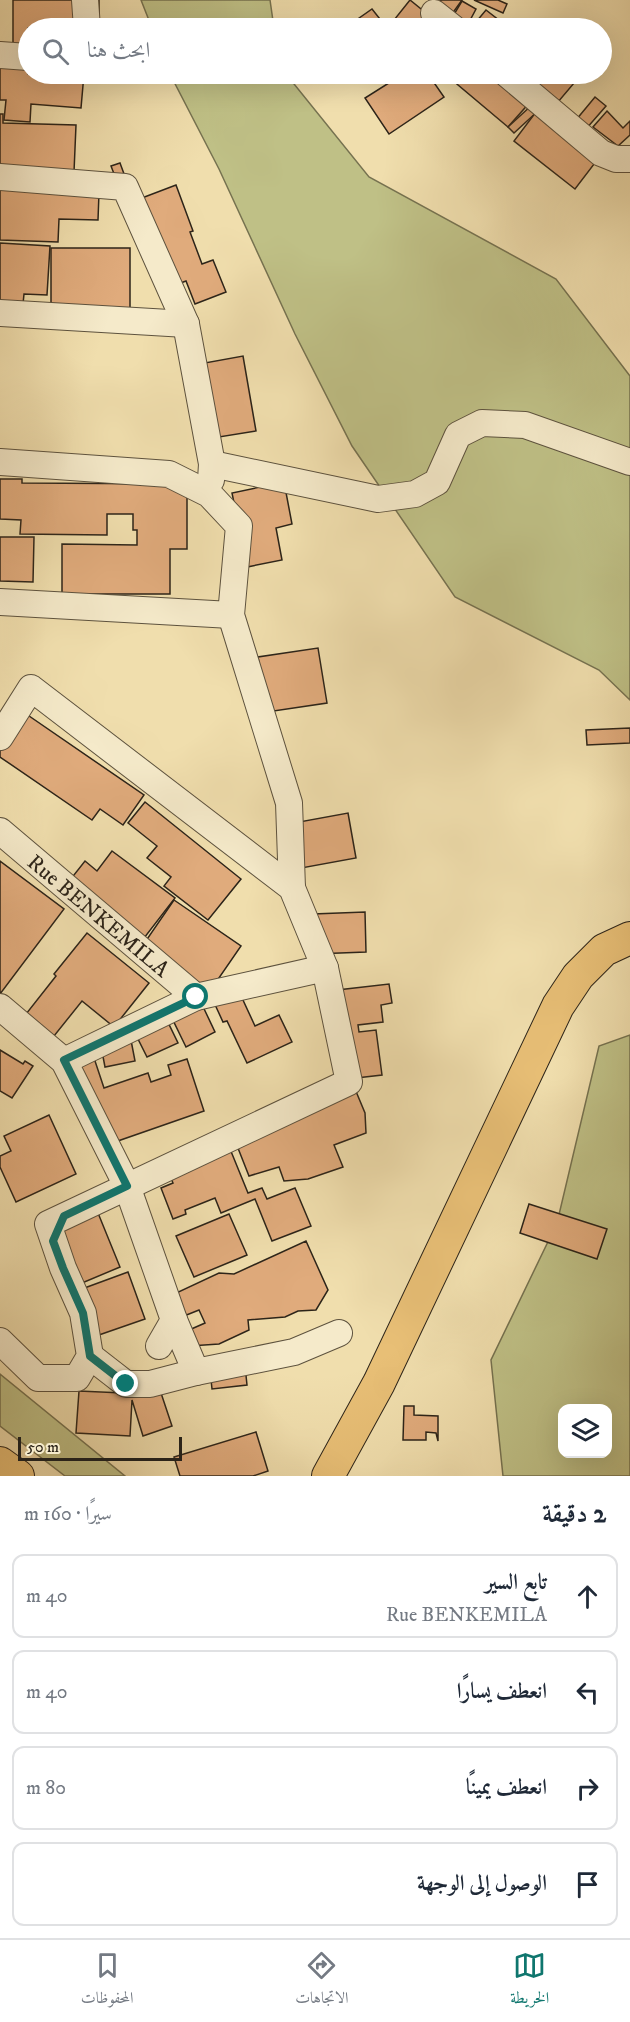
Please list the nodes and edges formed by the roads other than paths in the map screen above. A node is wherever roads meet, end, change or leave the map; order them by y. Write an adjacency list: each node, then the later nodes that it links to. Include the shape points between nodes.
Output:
1 (85, 0): 2 (street)
2 (86, 18)
3 (0, 55): 4 (street)
4 (18, 56)
5 (519, 84): 6 (street, via 601,153)
6 (630, 159)
7 (0, 177): 9 (street, via 125,187)
8 (0, 313): 9 (street)
9 (186, 324): 12 (street)
10 (0, 462): 13 (street, via 169,474)
11 (630, 462): 12 (street, via 525,425 482,423 458,435 437,482 415,494 378,499)
12 (213, 464): 13 (street)
13 (209, 494): 15 (street, via 239,526)
14 (0, 602): 15 (street)
15 (231, 615): 18 (street, via 289,803)
16 (0, 736): 18 (street, via 31,688)
17 (0, 831): 21 (street, Rue BENKEMILA)
18 (292, 888): 20 (street)
19 (630, 938): 31 (main road, via 604,950 578,976 558,1006 379,1383)
20 (325, 968): 21 (street); 24 (street, via 349,1082)
21 (196, 997): 23 (street, Rue BENKEMILA)
22 (0, 1007): 23 (street)
23 (64, 1060): 24 (street)
24 (127, 1186): 25 (street); 29 (street, via 48,1224 83,1313)
25 (174, 1320): 28 (street); 30 (street)
26 (339, 1333): 30 (street, via 294,1352)
27 (0, 1341): 29 (street, via 38,1378 77,1378)
28 (159, 1346)
29 (90, 1356): 30 (street, via 126,1384 150,1384)
30 (196, 1372)
31 (352, 1431): 34 (main road); 35 (street)
32 (0, 1463): 33 (main road)
33 (18, 1476)
34 (328, 1476)
35 (346, 1476)

